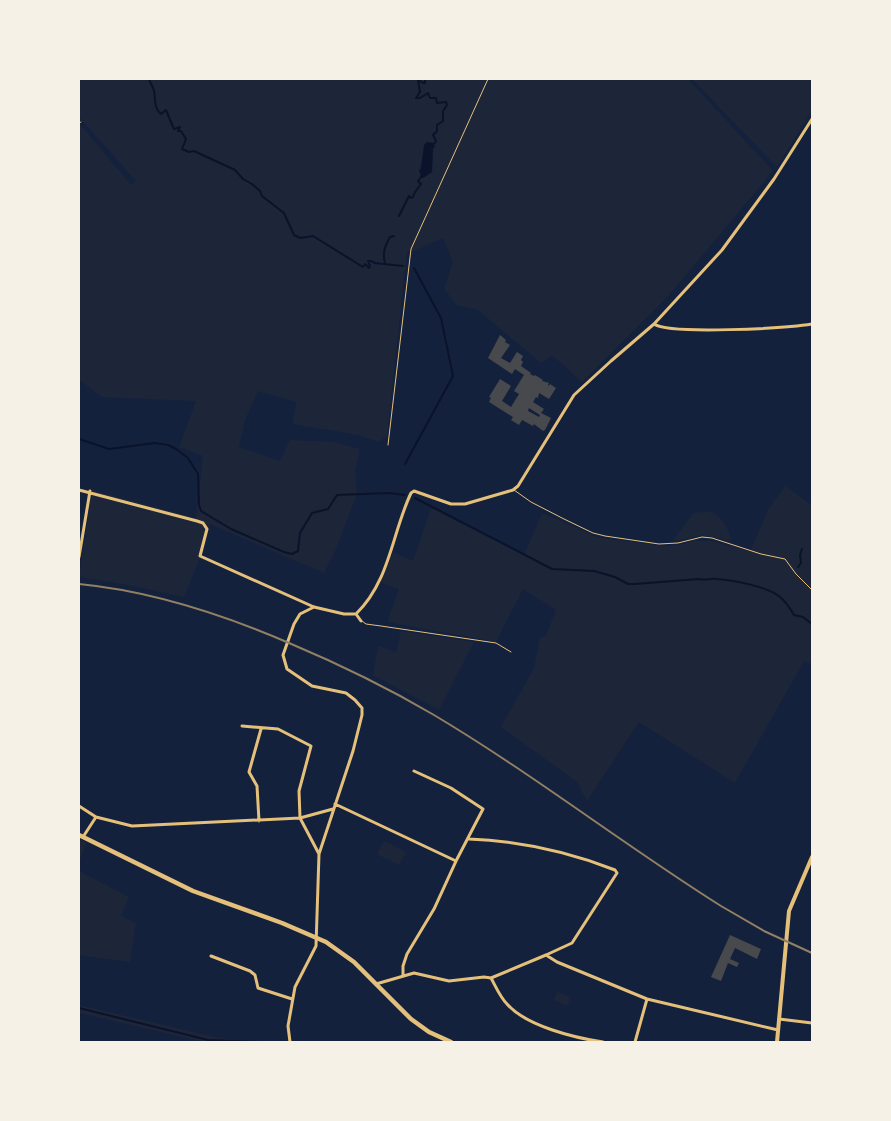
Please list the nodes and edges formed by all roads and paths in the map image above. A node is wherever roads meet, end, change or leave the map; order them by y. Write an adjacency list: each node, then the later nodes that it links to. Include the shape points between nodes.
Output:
1 (488, 79): 5 (path, via 410,249)
2 (812, 119): 3 (street, via 774,179 722,250)
3 (654, 324): 4 (street, via 659,328 674,329); 7 (street, via 574,395)
4 (812, 324)
5 (388, 444)
6 (79, 490): 8 (street)
7 (514, 490): 10 (lane, via 593,533 670,544 712,538 785,559); 12 (street, via 465,504 451,504 414,491 411,493 378,586)
8 (90, 491): 9 (street); 11 (street, via 202,523 206,529 200,556)
9 (79, 557)
10 (812, 590)
11 (314, 607): 12 (street); 18 (street, via 300,614 294,624 283,656 287,669 312,686 346,693 362,708 353,752)
12 (356, 614): 13 (street)
13 (361, 621): 14 (lane, via 496,643)
14 (511, 652)
15 (242, 726): 16 (street)
16 (261, 729): 22 (street, via 278,729 311,746 299,791); 23 (street, via 248,772 257,786)
17 (414, 770): 25 (street, via 451,788 483,809)
18 (335, 804): 20 (street); 28 (street)
19 (79, 806): 21 (street)
20 (334, 809): 22 (street); 26 (street)
21 (96, 817): 23 (street, via 132,826); 24 (street)
22 (300, 818): 23 (street); 26 (street)
23 (259, 821)
24 (81, 836): 29 (main road, via 193,891)
25 (469, 839): 28 (street); 30 (street, via 561,852 617,873 572,943)
26 (319, 854): 29 (street)
27 (812, 857): 37 (street, via 789,911)
28 (456, 861): 32 (street, via 434,909 407,954)
29 (317, 938): 34 (main road, via 343,953); 35 (street)
30 (546, 955): 33 (street); 36 (street)
31 (211, 956): 35 (street, via 250,971 255,975 258,988)
32 (403, 975): 33 (street, via 414,973 449,981); 34 (street)
33 (491, 978): 42 (street, via 508,1006 524,1017 556,1031)
34 (376, 984): 41 (main road, via 420,1026)
35 (292, 999): 40 (street, via 288,1026)
36 (647, 999): 39 (street); 43 (street)
37 (778, 1019): 38 (street); 39 (street)
38 (812, 1024)
39 (778, 1030): 44 (street)
40 (290, 1040)
41 (451, 1042)
42 (603, 1042)
43 (635, 1042)
44 (777, 1042)

